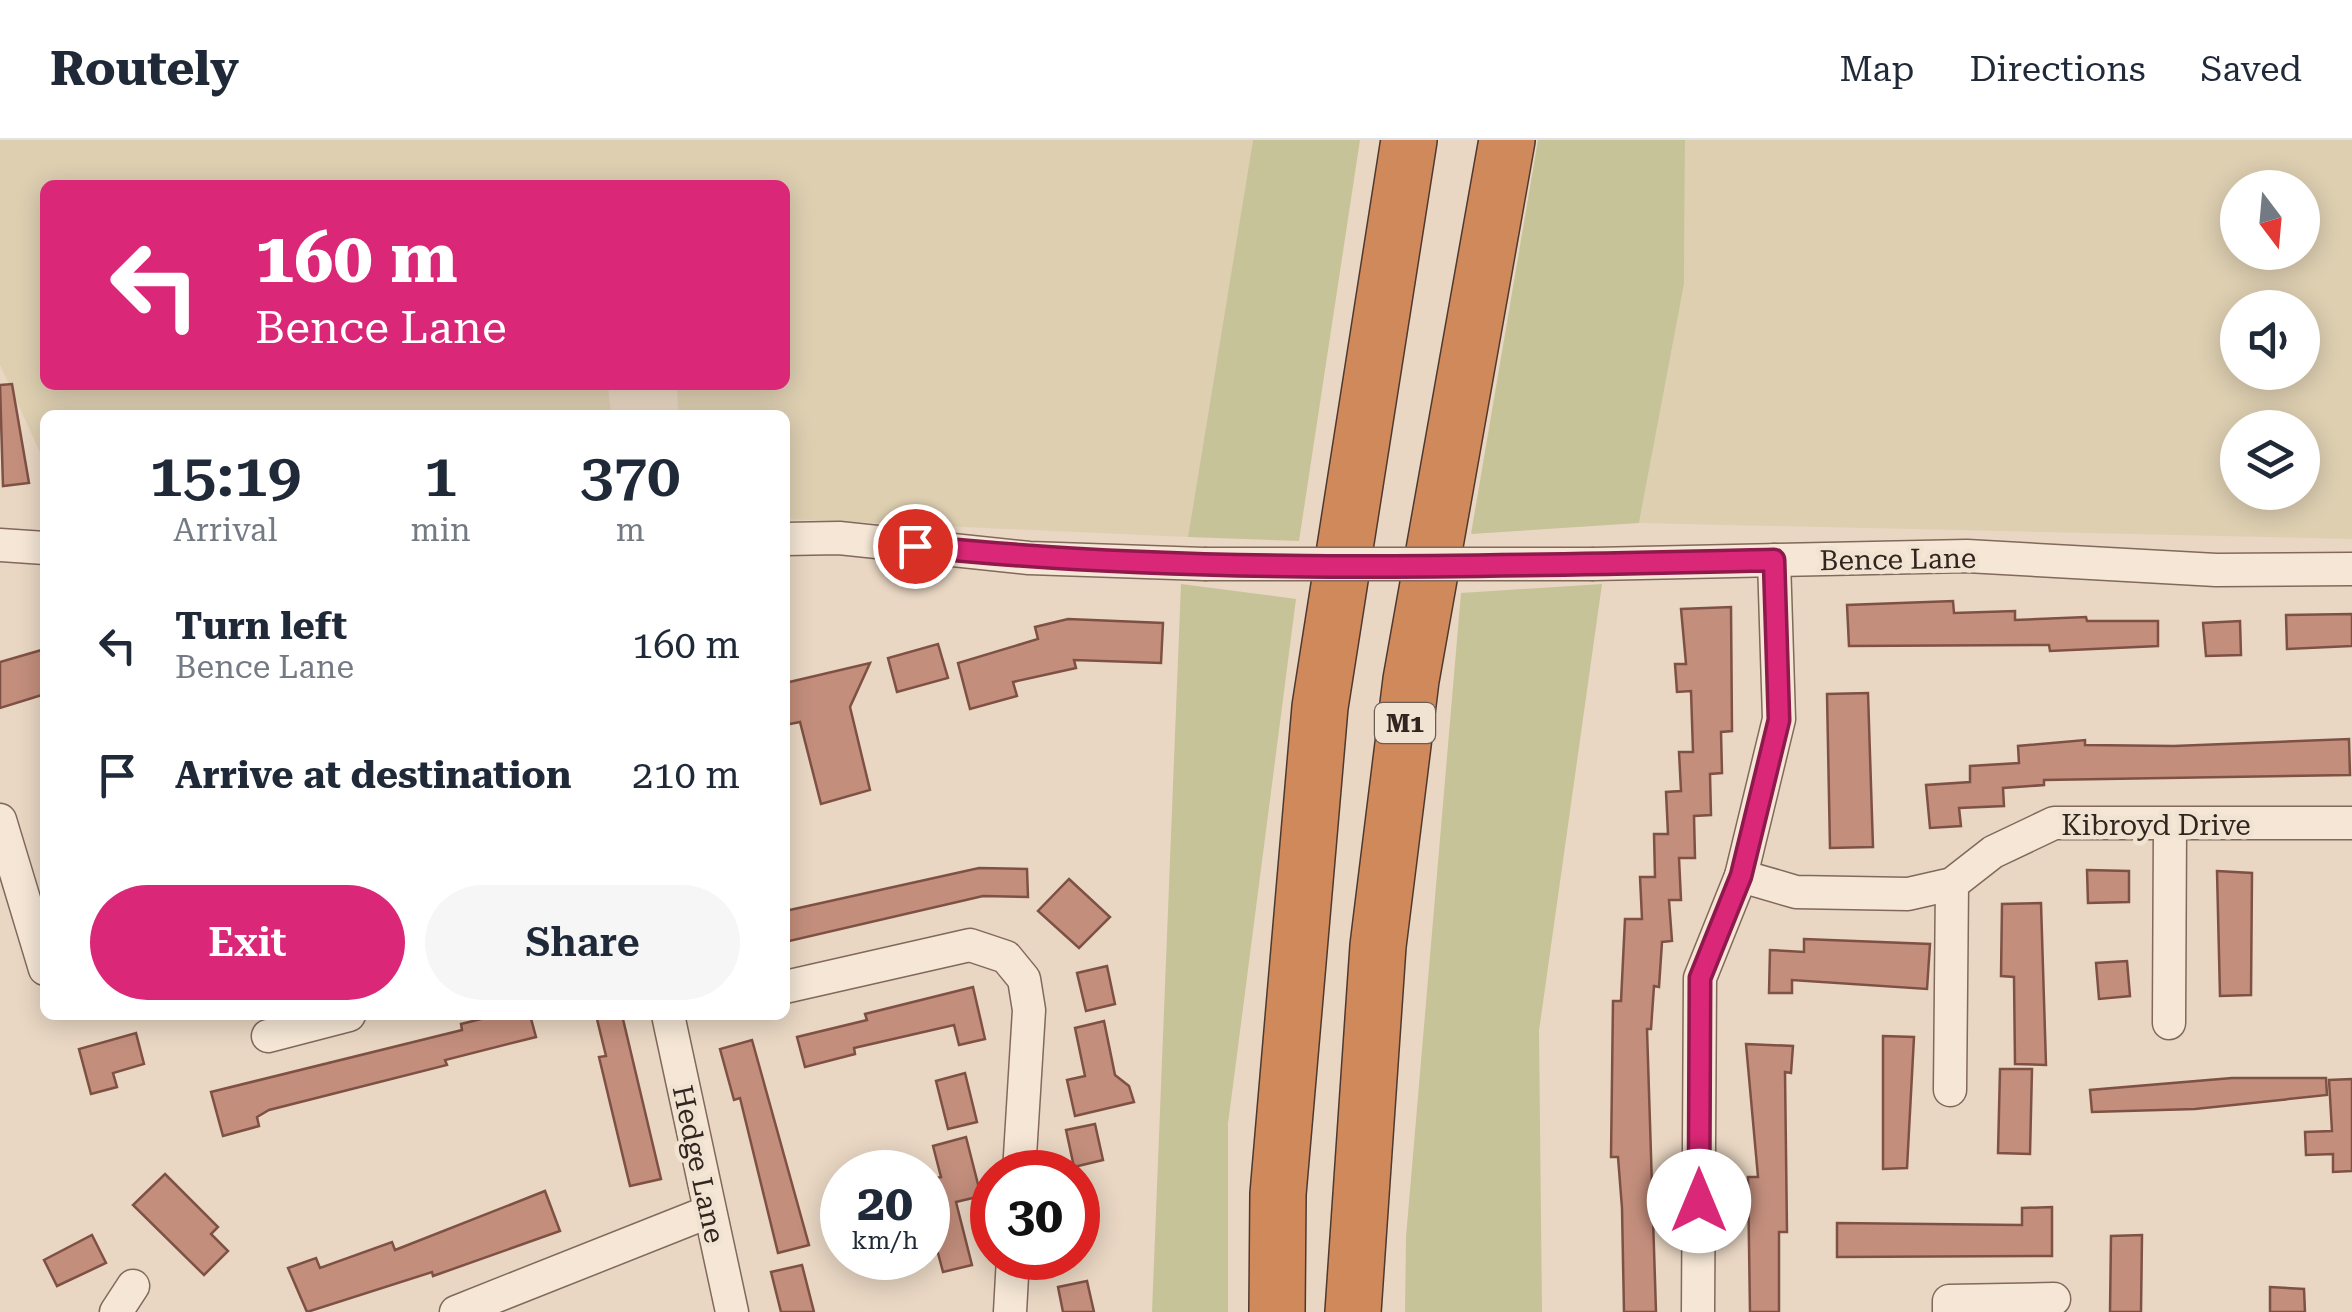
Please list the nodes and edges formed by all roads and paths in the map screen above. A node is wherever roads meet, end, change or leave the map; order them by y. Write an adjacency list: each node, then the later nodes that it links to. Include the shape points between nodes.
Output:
1 (1409, 140): 27 (highway, via 1320,706 1278,1194)
2 (1507, 140): 28 (highway, M1, via 1408,699 1378,946)
3 (790, 538): 6 (street, Bence Lane, bridge, via 1204,564)
4 (0, 546): 5 (street)
5 (40, 548)
6 (1774, 560): 7 (street, Bence Lane, via 1967,556 2216,570); 11 (street, via 1779,720)
7 (2352, 569)
8 (0, 820): 13 (street)
9 (2352, 823): 10 (street, Kibroyd Drive)
10 (2170, 826): 12 (street, Kibroyd Drive, via 2054,823 1993,852); 17 (street)
11 (1741, 876): 12 (street, Kibroyd Drive, via 1796,892 1908,894); 29 (street, via 1700,978)
12 (1952, 884): 19 (street)
13 (40, 932)
14 (790, 986): 20 (street, via 970,944 1006,957 1024,979 1029,1010)
15 (330, 1020): 18 (street)
16 (669, 1020): 21 (street, Hedge Lane)
17 (2169, 1023)
18 (268, 1036)
19 (1950, 1090)
20 (1020, 1150)
21 (708, 1212): 24 (street); 25 (street, Hedge Lane)
22 (1012, 1280): 26 (street)
23 (2054, 1299): 30 (street, via 1949,1301)
24 (456, 1312)
25 (732, 1312)
26 (1010, 1312)
27 (1277, 1312)
28 (1354, 1312)
29 (1698, 1312)
30 (1949, 1312)

